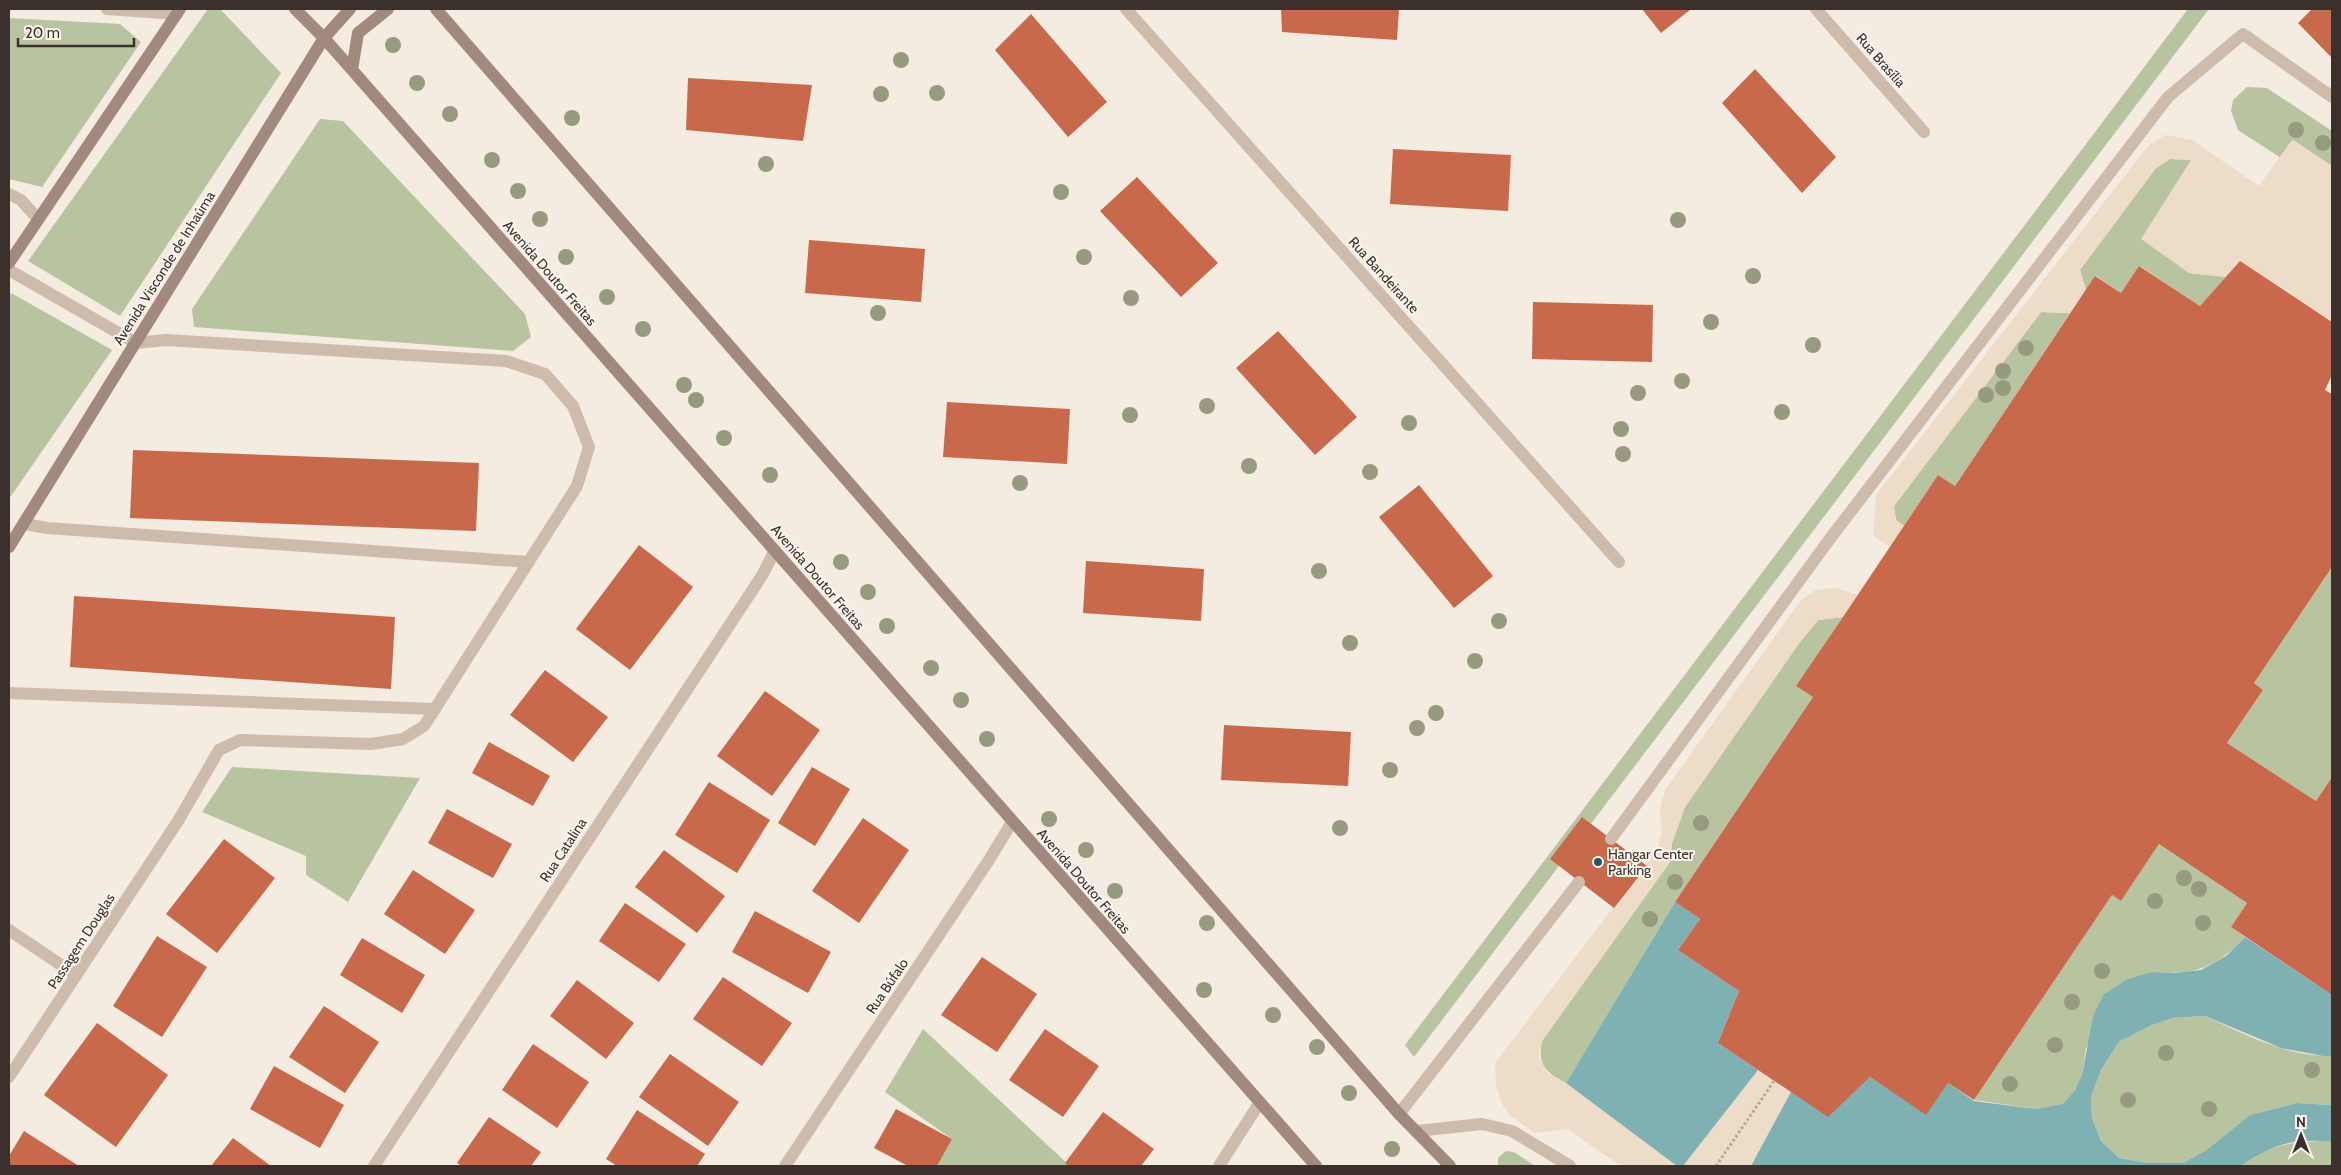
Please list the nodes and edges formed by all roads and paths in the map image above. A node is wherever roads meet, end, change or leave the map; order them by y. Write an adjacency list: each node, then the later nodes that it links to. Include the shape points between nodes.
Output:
1 (107, 9): 8 (street)
2 (295, 9): 9 (main road, Avenida Doutor Freitas)
3 (350, 9): 9 (main road, Avenida Visconde de Inhaúma)
4 (388, 9): 10 (main road, via 358,33)
5 (436, 9): 34 (main road)
6 (1126, 9): 22 (street, Rua Bandeirante)
7 (1816, 9): 12 (street, Rua Brasília)
8 (178, 11): 14 (main road)
9 (324, 38): 10 (main road, Avenida Doutor Freitas); 17 (main road, Avenida Visconde de Inhaúma)
10 (352, 70): 20 (main road, Avenida Doutor Freitas)
11 (2332, 97): 26 (street, via 2243,34 2168,97 1835,532)
12 (1924, 132)
13 (9, 194): 14 (street, via 21,200)
14 (38, 219): 15 (main road)
15 (9, 263)
16 (9, 270): 17 (street)
17 (136, 343): 18 (main road, Avenida Visconde de Inhaúma); 21 (street, Passagem Douglas, via 166,340 506,361 545,374 573,406 589,447 577,486)
18 (24, 524): 19 (main road, Avenida Visconde de Inhaúma); 21 (street, via 57,529)
19 (9, 547)
20 (775, 550): 25 (main road, Avenida Doutor Freitas); 36 (street, Rua Catalina, via 763,574)
21 (530, 562): 24 (street, Passagem Douglas)
22 (1620, 562)
23 (9, 694): 24 (street)
24 (435, 709): 29 (street, Passagem Douglas, via 424,726 403,739 371,744 240,740 219,750 178,821)
25 (1012, 822): 33 (main road, Avenida Doutor Freitas); 37 (street, Rua Búfalo)
26 (1611, 839)
27 (1580, 882): 34 (street)
28 (9, 930): 29 (street)
29 (76, 975): 30 (street, Passagem Douglas)
30 (12, 1063): 31 (street, Passagem Douglas)
31 (9, 1077)
32 (1774, 1081): 42 (path)
33 (1260, 1102): 38 (street); 39 (main road, Avenida Doutor Freitas)
34 (1399, 1114): 35 (main road)
35 (1417, 1131): 40 (main road); 41 (street, via 1482,1124 1512,1131)
36 (374, 1166)
37 (785, 1166)
38 (1219, 1166)
39 (1316, 1166)
40 (1450, 1166)
41 (1570, 1166)
42 (1716, 1166)

